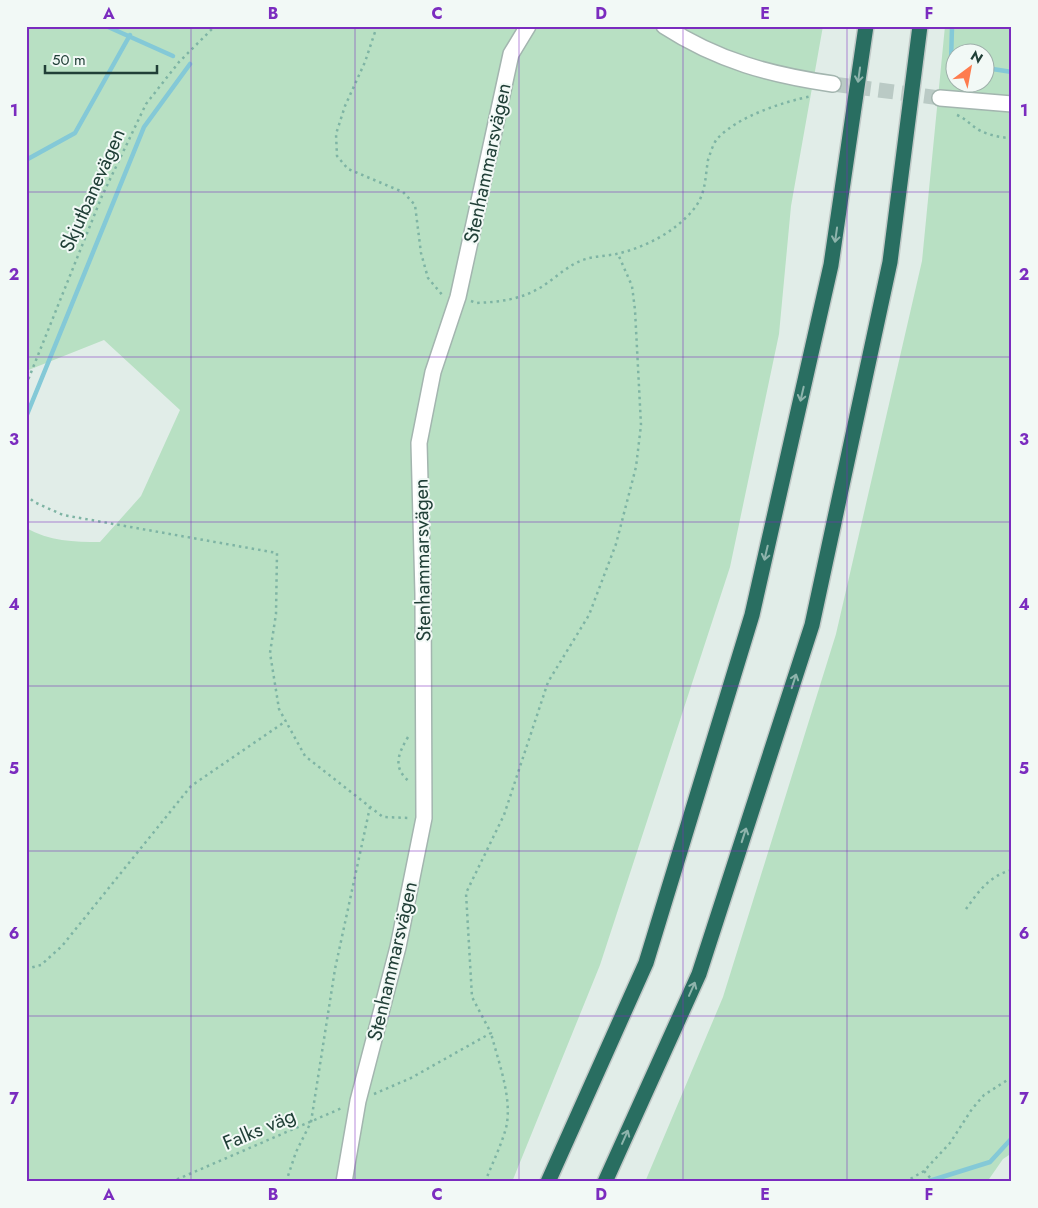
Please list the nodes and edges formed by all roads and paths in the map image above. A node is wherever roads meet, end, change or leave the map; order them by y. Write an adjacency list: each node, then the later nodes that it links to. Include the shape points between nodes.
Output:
1 (216, 26): 15 (path, Skjutbanevägen, via 180,62 146,104 102,196)
2 (377, 26): 14 (path, via 336,134 337,156 348,169 403,192 415,205 421,253 428,278 443,297)
3 (528, 26): 14 (street, Stenhammarsvägen, via 511,54)
4 (664, 26): 7 (street, via 686,40 745,66 788,78)
5 (866, 26): 32 (highway, one-way to 32, via 831,265 752,615 646,963)
6 (920, 26): 33 (highway, one-way to 6, via 699,974 812,625 890,262)
7 (833, 84)
8 (821, 94): 13 (path, via 792,100 728,129 715,141 705,189 695,208 678,225 652,242)
9 (940, 98): 10 (street)
10 (1012, 104)
11 (955, 114): 12 (path, via 980,130)
12 (1012, 138)
13 (618, 254): 14 (path, via 585,259 538,289 508,301 476,303); 23 (path, via 632,286 635,310 641,425 636,468 616,544 589,615 548,682 504,815 466,893 472,997)
14 (458, 297): 19 (street, Stenhammarsvägen, via 433,372 419,444)
15 (27, 383)
16 (26, 495): 17 (path, via 63,515 277,553 276,614 270,653 279,709)
17 (286, 721): 18 (path, via 305,756); 22 (path, via 191,786 62,946 41,965)
18 (370, 807): 19 (path, via 383,817); 26 (path, via 334,969)
19 (424, 818): 25 (street, Stenhammarsvägen, via 398,947)
20 (1012, 870): 21 (path, via 1003,872 982,887)
21 (966, 909)
22 (26, 969)
23 (491, 1033): 25 (path, Falks väg, via 411,1078); 31 (path, via 508,1101 506,1126)
24 (1012, 1077): 27 (path, via 984,1095 950,1143)
25 (358, 1101): 26 (path, Falks väg); 30 (street, Stenhammarsvägen)
26 (311, 1122): 28 (path, Falks väg); 29 (path)
27 (924, 1171): 34 (path); 35 (path)
28 (171, 1182)
29 (286, 1182)
30 (344, 1182)
31 (485, 1182)
32 (548, 1182)
33 (605, 1182)
34 (905, 1182)
35 (934, 1182)

